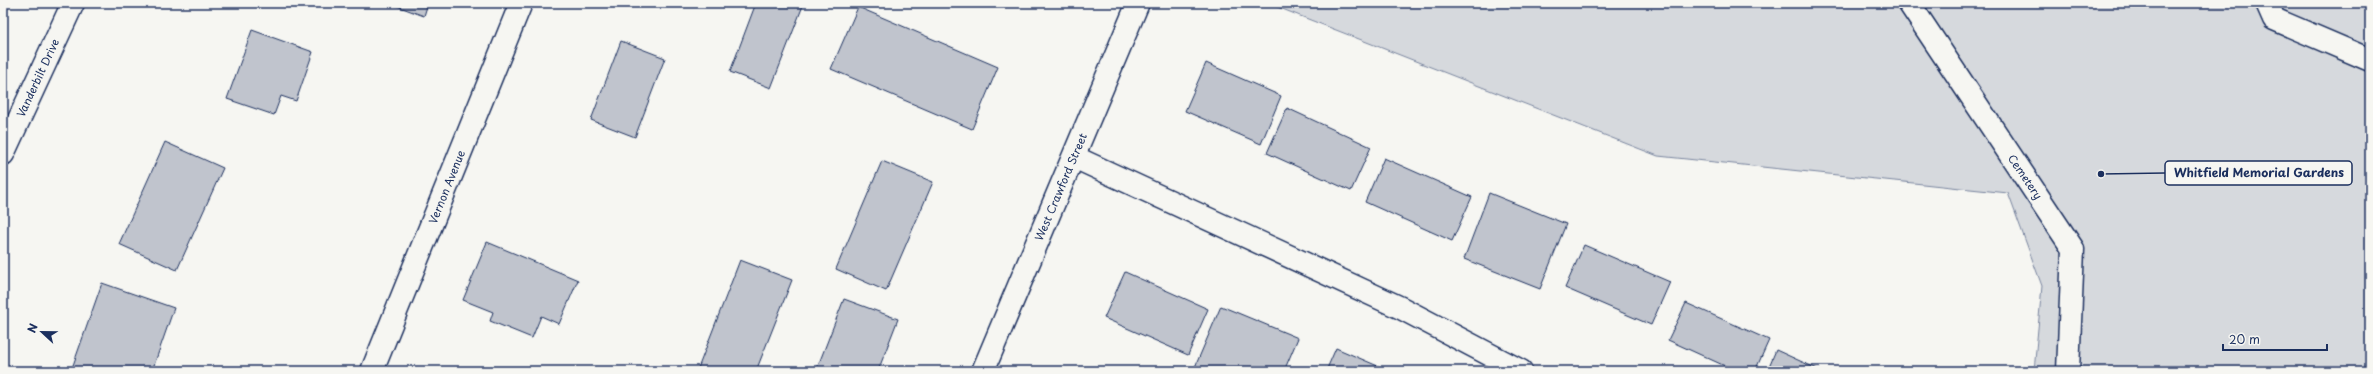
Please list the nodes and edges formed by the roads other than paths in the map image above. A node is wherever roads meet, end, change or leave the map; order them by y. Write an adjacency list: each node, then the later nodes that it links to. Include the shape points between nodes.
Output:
1 (73, 3): 7 (street, Vanderbilt Drive)
2 (521, 3): 9 (street, Vernon Avenue)
3 (1138, 3): 8 (street, West Crawford Street)
4 (1909, 3): 12 (street, Cemetery, via 2074,249)
5 (2267, 3): 6 (street, via 2274,19)
6 (2370, 60)
7 (3, 154)
8 (1074, 157): 10 (street, West Crawford Street); 11 (street, via 1401,308)
9 (372, 371)
10 (983, 371)
11 (1521, 371)
12 (2068, 371)

